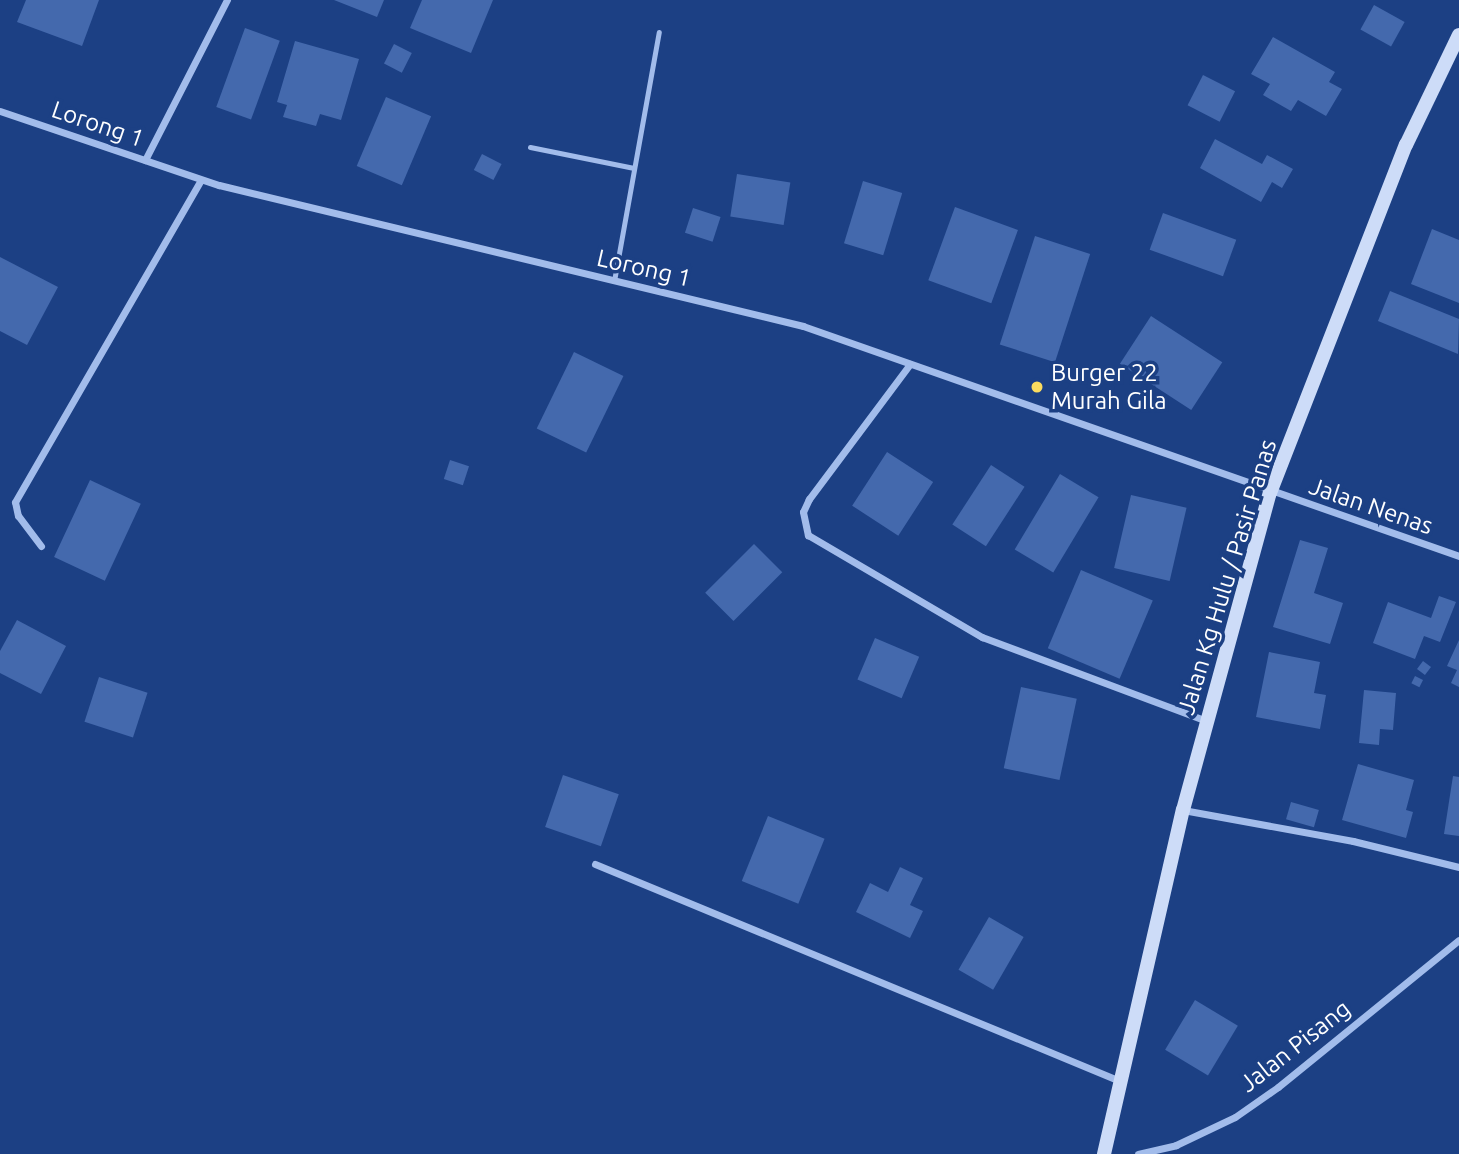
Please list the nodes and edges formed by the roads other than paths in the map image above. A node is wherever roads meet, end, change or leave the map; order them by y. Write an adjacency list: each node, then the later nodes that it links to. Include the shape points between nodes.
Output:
1 (228, 0): 6 (street)
2 (659, 33): 7 (lane)
3 (1459, 35): 11 (main road, Jalan Kg Hulu / Pasir Panas, via 1406,145)
4 (0, 111): 6 (street, Lorong 1)
5 (530, 147): 7 (lane)
6 (145, 160): 8 (street, Lorong 1)
7 (634, 168): 9 (lane)
8 (201, 180): 9 (street, Lorong 1); 12 (street, via 15,502 18,516)
9 (614, 281): 10 (street, Lorong 1, via 803,326)
10 (910, 364): 11 (street, Lorong 1); 14 (street, via 809,499 803,513 808,535 982,637)
11 (1270, 493): 13 (street, Jalan Nenas); 14 (main road, Jalan Kg Hulu / Pasir Panas)
12 (41, 546)
13 (1459, 556)
14 (1208, 722): 15 (main road, Jalan Kg Hulu / Pasir Panas)
15 (1183, 810): 17 (street, via 1353,841); 19 (main road, Jalan Kg Hulu / Pasir Panas)
16 (595, 864): 19 (street)
17 (1459, 867)
18 (1459, 940): 21 (street, Jalan Pisang, via 1278,1087 1235,1116 1175,1145)
19 (1121, 1082): 20 (main road, Jalan Kg Hulu / Pasir Panas)
20 (1104, 1154)
21 (1138, 1154)

